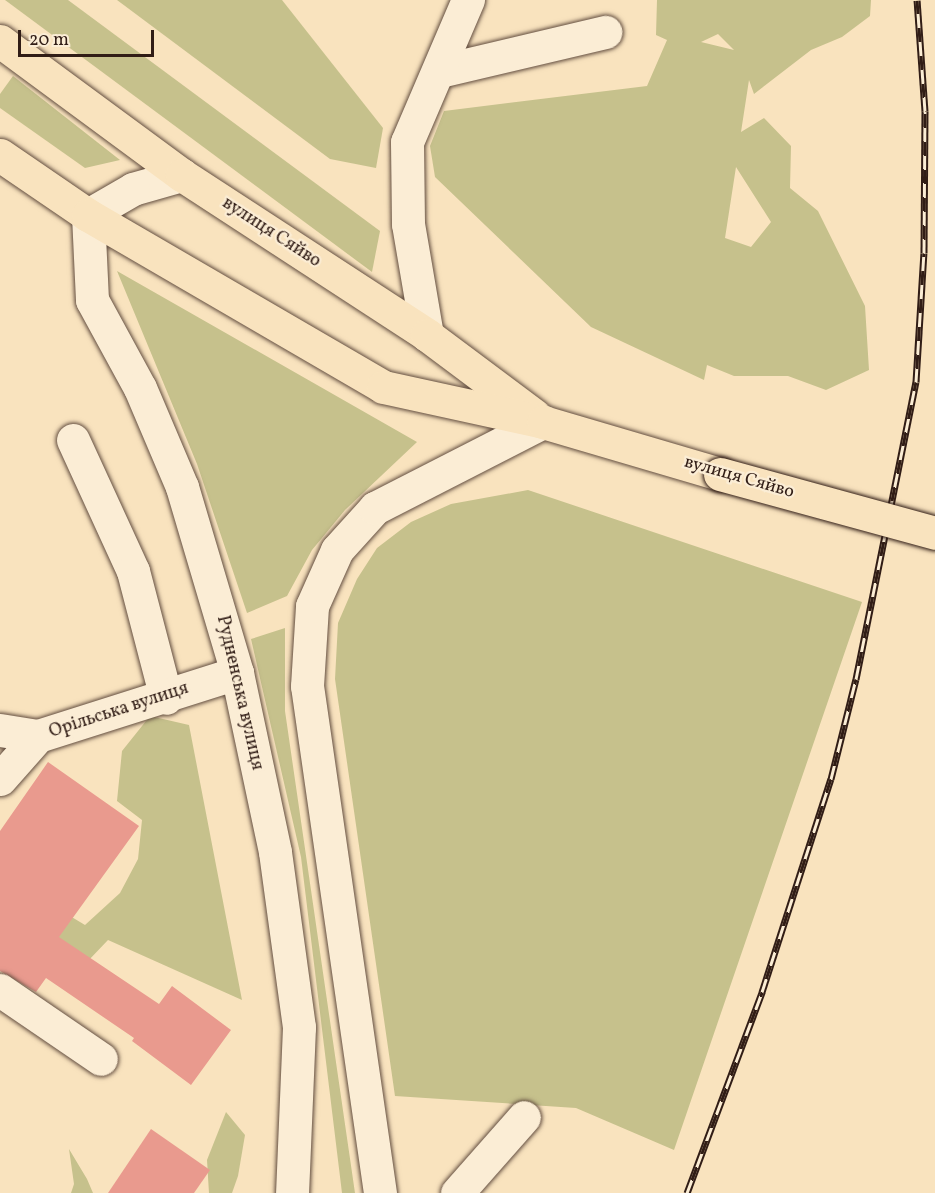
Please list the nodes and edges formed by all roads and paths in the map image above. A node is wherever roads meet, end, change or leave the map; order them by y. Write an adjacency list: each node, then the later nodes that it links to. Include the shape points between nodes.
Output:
1 (468, 0): 4 (street)
2 (605, 32): 4 (street)
3 (0, 41): 6 (main road, вулиця Сяйво)
4 (440, 71): 8 (street, via 406,142 408,224)
5 (0, 155): 7 (main road, вулиця Сяйво)
6 (182, 175): 7 (street, via 133,189); 8 (main road, вулиця Сяйво)
7 (88, 215): 9 (main road, вулиця Сяйво, via 383,387); 12 (street, Рудненська вулиця, via 92,300 140,388 182,487)
8 (427, 335): 9 (main road, вулиця Сяйво)
9 (543, 422): 11 (main road, вулиця Сяйво, bridge); 21 (street, via 375,508 337,550 312,606 307,686)
10 (73, 440): 13 (street, via 133,571)
11 (935, 533)
12 (237, 673): 13 (street, Орільська вулиця); 20 (street, Рудненська вулиця, via 274,852 299,1027)
13 (166, 698): 15 (street, Орільська вулиця)
14 (0, 730): 15 (street, Орільська вулиця)
15 (38, 736): 16 (street)
16 (0, 779)
17 (0, 990): 18 (street)
18 (101, 1059)
19 (524, 1117): 22 (street)
20 (296, 1185)
21 (380, 1193)
22 (457, 1193)

